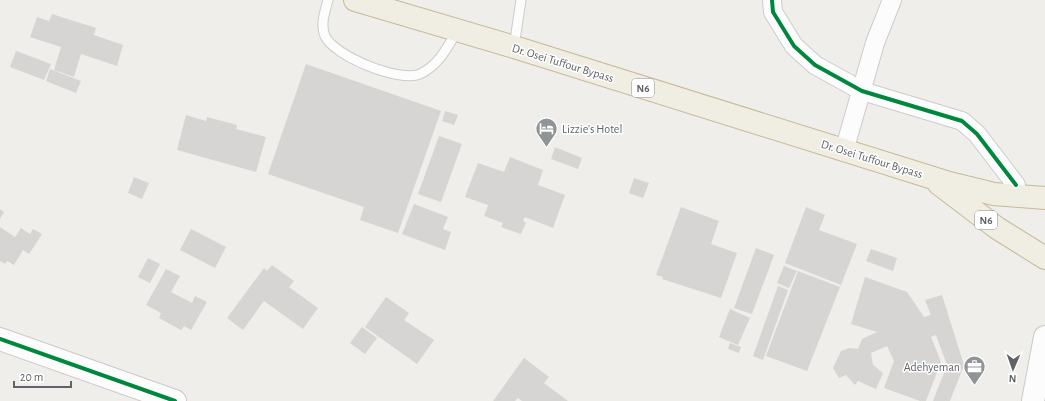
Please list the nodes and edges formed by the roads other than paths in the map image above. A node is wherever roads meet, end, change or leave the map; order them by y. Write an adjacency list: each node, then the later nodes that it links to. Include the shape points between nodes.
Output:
1 (328, 0): 6 (lane, via 323,23 329,43 340,53 362,64 403,75 418,75 433,67)
2 (521, 0): 7 (lane)
3 (772, 0): 8 (street, via 773,12 794,46 815,65)
4 (892, 0): 8 (street, via 875,43)
5 (366, 2): 6 (highway, Dr. Osei Tuffour Bypass / N6)
6 (457, 31): 7 (highway, Dr. Osei Tuffour Bypass / N6)
7 (514, 48): 9 (highway, Dr. Osei Tuffour Bypass / N6)
8 (862, 92): 9 (street); 12 (street, via 962,121 978,134)
9 (844, 151): 10 (highway, Dr. Osei Tuffour Bypass / N6)
10 (940, 180): 12 (highway); 13 (highway, Dr. Osei Tuffour Bypass / N6, via 994,194); 14 (highway, Dr. Osei Tuffour Bypass / N6, via 997,228)
11 (1045, 182): 12 (highway)
12 (1016, 185)
13 (1045, 198)
14 (1045, 258)
15 (1045, 337): 18 (street)
16 (0, 339): 17 (street)
17 (175, 401)
18 (1033, 401)

